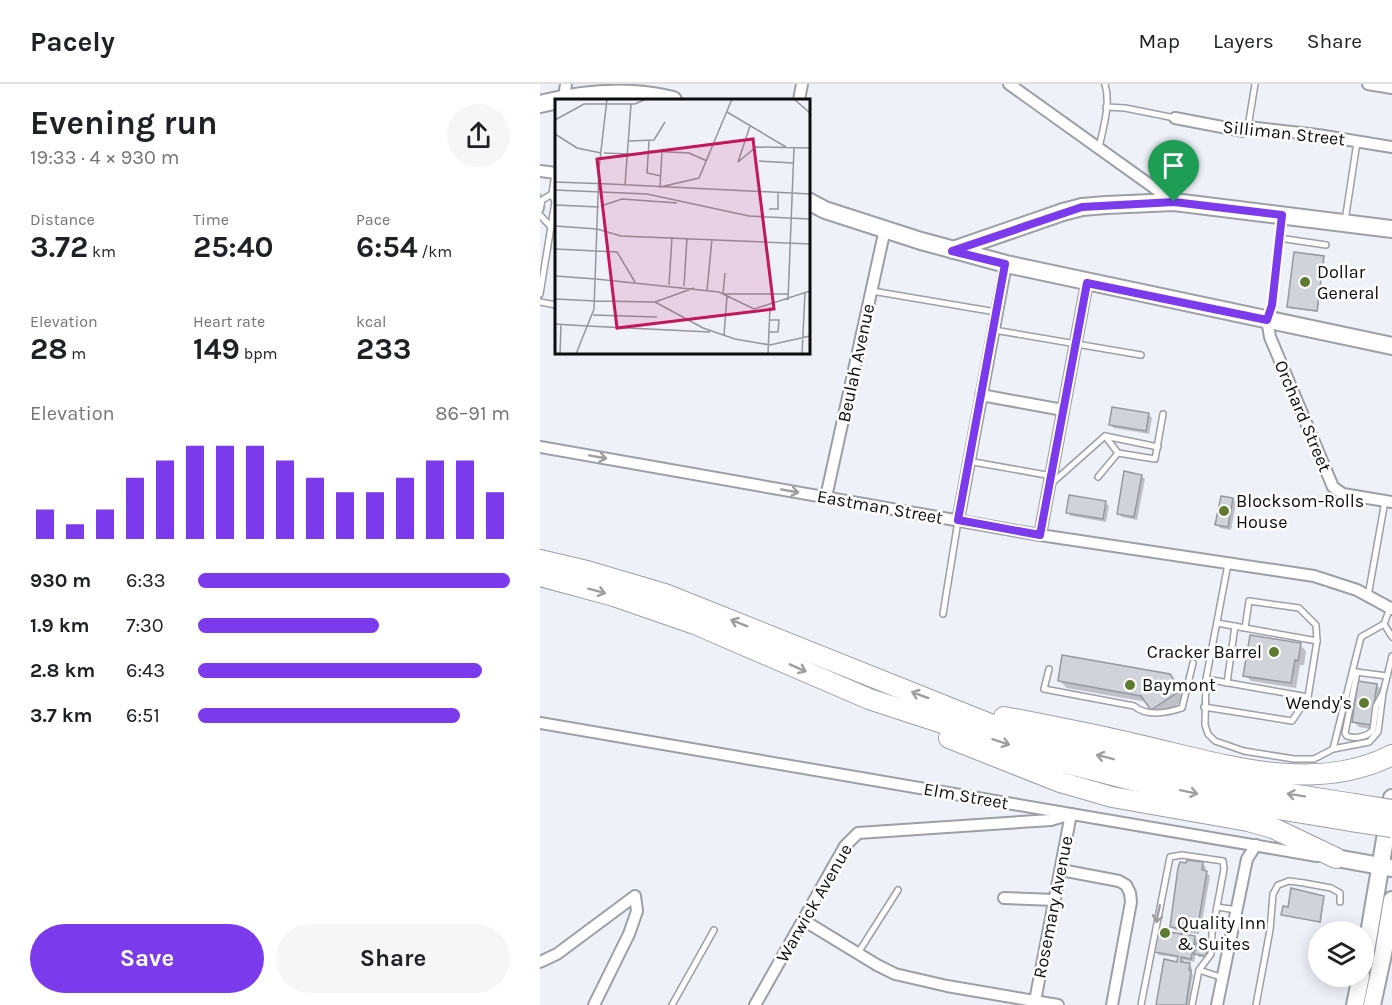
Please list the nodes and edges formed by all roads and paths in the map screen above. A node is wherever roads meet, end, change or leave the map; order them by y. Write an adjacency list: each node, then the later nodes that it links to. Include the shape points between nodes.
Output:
1 (802, 84): 10 (street)
2 (1009, 84): 17 (street)
3 (1105, 84): 12 (lane)
4 (1255, 84): 14 (lane)
5 (1368, 84): 6 (street)
6 (1392, 88)
7 (625, 89): 8 (main road); 9 (main road)
8 (565, 91): 11 (main road)
9 (668, 99)
10 (799, 99)
11 (540, 104)
12 (1106, 107): 13 (lane); 17 (lane)
13 (1175, 118): 14 (street, Silliman Street, via 1243,131)
14 (1248, 127): 15 (street, Silliman Street)
15 (1357, 141): 16 (street, Silliman Street); 26 (lane)
16 (1392, 147)
17 (1099, 148): 23 (street)
18 (540, 171): 19 (street)
19 (555, 173)
20 (555, 178): 21 (lane)
21 (552, 194): 24 (lane, via 542,200); 27 (lane, via 555,202)
22 (810, 202): 28 (main road)
23 (1174, 202): 25 (main road); 34 (main road, via 1082,207)
24 (540, 212): 27 (lane)
25 (1282, 215): 26 (main road); 30 (lane)
26 (1345, 223): 29 (main road)
27 (551, 226): 31 (lane)
28 (885, 229): 34 (main road); 37 (street, Beulah Avenue)
29 (1392, 229)
30 (1279, 238): 33 (lane); 42 (lane)
31 (549, 243): 32 (lane); 38 (lane)
32 (555, 245)
33 (1326, 245)
34 (952, 251): 35 (main road)
35 (1005, 264): 36 (main road); 41 (street)
36 (1087, 283): 42 (main road); 44 (street)
37 (872, 291): 41 (lane); 57 (street, Beulah Avenue)
38 (540, 294)
39 (540, 302): 40 (lane)
40 (555, 305)
41 (996, 312): 43 (street)
42 (1267, 320): 45 (main road); 58 (street, Orchard Street, via 1270,337 1333,487 1343,494)
43 (993, 330): 44 (lane); 47 (street)
44 (1075, 344): 46 (lane); 48 (street)
45 (1392, 346)
46 (1141, 355)
47 (981, 395): 48 (street); 54 (street)
48 (1063, 410): 56 (street)
49 (1163, 414): 52 (lane)
50 (1105, 436): 52 (lane); 53 (lane); 56 (lane)
51 (540, 447): 57 (street, Eastman Street, one-way to 57)
52 (1158, 447): 53 (lane, via 1155,459)
53 (1118, 453): 55 (lane)
54 (968, 461): 56 (lane); 59 (street)
55 (1098, 477)
56 (1051, 480): 60 (street)
57 (826, 498): 59 (street, Eastman Street)
58 (1388, 502): 64 (lane)
59 (958, 520): 60 (street, Eastman Street); 66 (lane)
60 (1040, 535): 62 (street, Eastman Street)
61 (540, 560): 83 (highway, one-way to 61, via 665,594)
62 (1228, 564): 64 (street, Eastman Street, via 1314,576); 67 (lane)
63 (540, 576): 82 (highway, one-way to 82, via 695,624)
64 (1368, 596): 65 (street, Eastman Street)
65 (1391, 608): 68 (lane)
66 (943, 614)
67 (1217, 623): 69 (lane); 78 (lane)
68 (1384, 624): 71 (lane); 76 (lane, via 1361,637)
69 (1235, 626): 70 (lane); 79 (lane)
70 (1245, 628): 72 (lane); 72 (lane, via 1249,601 1299,608 1316,626)
71 (1392, 638)
72 (1317, 640): 81 (lane)
73 (1392, 656): 77 (lane)
74 (1193, 663): 75 (lane, via 1182,708 1155,713 1044,689)
75 (1049, 669)
76 (1355, 672): 77 (lane); 80 (lane, via 1347,736 1357,737 1373,730 1376,706); 86 (lane)
77 (1387, 676): 80 (lane)
78 (1206, 679): 79 (lane); 84 (lane)
79 (1227, 683): 81 (lane)
80 (1383, 693): 86 (lane, via 1378,732 1369,742)
81 (1308, 697): 84 (lane, via 1292,721)
82 (869, 699): 90 (highway, one-way to 90, via 1093,770 1231,801); 94 (highway, via 943,736 1060,782 1112,797 1248,821 1273,828)
83 (952, 707): 87 (highway, via 1282,774 1350,769); 90 (highway, one-way to 83, via 1056,744 990,724)
84 (1204, 707): 86 (lane, via 1208,734 1228,747 1294,759 1314,759)
85 (540, 723): 91 (street, Elm Street)
86 (1334, 749)
87 (1392, 755)
88 (1392, 798): 95 (main road)
89 (1392, 810): 90 (highway, bridge)
90 (1353, 813): 92 (highway, bridge)
91 (1071, 814): 93 (street, Elm Street); 96 (street, Rosemary Avenue); 104 (street, Warwick Avenue, via 1052,820 858,833 845,846)
92 (1392, 827)
93 (1256, 845): 94 (street, Elm Street); 103 (street, via 1247,860)
94 (1336, 858): 95 (main road, Elm Street)
95 (1387, 867): 105 (main road)
96 (1061, 870): 99 (street, Rosemary Avenue); 117 (street, via 1119,880 1130,893)
97 (898, 890): 107 (lane)
98 (1004, 898): 99 (street)
99 (1055, 900): 112 (street, Rosemary Avenue)
100 (1392, 900): 123 (main road)
101 (1340, 902): 121 (lane, via 1340,893 1331,888 1288,881 1278,885 1273,894)
102 (1217, 907): 103 (lane); 109 (lane, via 1211,954); 118 (lane, one-way to 118, via 1223,861 1170,857)
103 (1237, 910): 110 (street)
104 (803, 920): 107 (street); 115 (street, Warwick Avenue)
105 (1374, 921)
106 (714, 930): 114 (lane)
107 (858, 953): 112 (street, via 895,974)
108 (540, 962): 113 (street, via 557,954 635,896 637,915)
109 (1199, 970): 110 (lane); 119 (lane)
110 (1222, 978): 120 (street)
111 (1359, 987): 122 (main road)
112 (1035, 1001): 116 (street)
113 (594, 1005)
114 (672, 1005)
115 (755, 1005)
116 (1058, 1005)
117 (1112, 1005)
118 (1141, 1005)
119 (1192, 1005)
120 (1217, 1005)
121 (1256, 1005)
122 (1355, 1005)
123 (1372, 1005)

